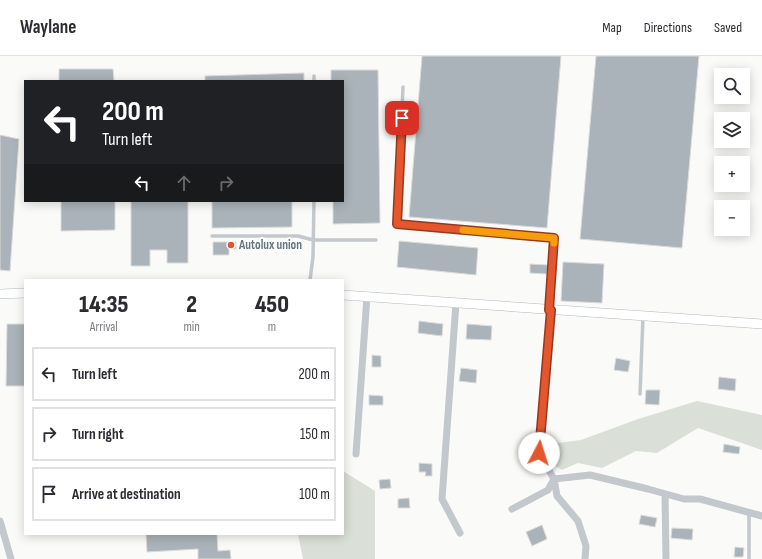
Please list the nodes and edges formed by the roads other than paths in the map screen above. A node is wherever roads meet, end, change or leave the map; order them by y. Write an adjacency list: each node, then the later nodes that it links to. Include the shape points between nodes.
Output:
1 (314, 76): 2 (lane)
2 (314, 80)
3 (404, 88): 14 (lane, via 397,224 554,238)
4 (314, 202): 6 (lane)
5 (212, 236): 6 (lane, via 298,236)
6 (313, 240): 7 (lane); 8 (lane)
7 (376, 240)
8 (310, 279)
9 (0, 294): 10 (street)
10 (24, 294)
11 (344, 295): 12 (street)
12 (367, 296): 13 (street); 18 (street)
13 (456, 303): 14 (street); 25 (street, via 442,499)
14 (550, 310): 15 (street); 19 (street, via 539,453)
15 (643, 316): 16 (street); 17 (lane)
16 (762, 324)
17 (640, 394)
18 (356, 454)
19 (554, 479): 20 (street, via 590,475); 21 (street, via 548,490); 27 (street, via 557,496 578,521 586,546)
20 (665, 494): 22 (street, via 684,499 700,499); 28 (street)
21 (512, 509)
22 (748, 512): 23 (street); 29 (lane)
23 (762, 516)
24 (0, 521): 26 (street)
25 (460, 533)
26 (11, 559)
27 (585, 559)
28 (666, 559)
29 (749, 559)

